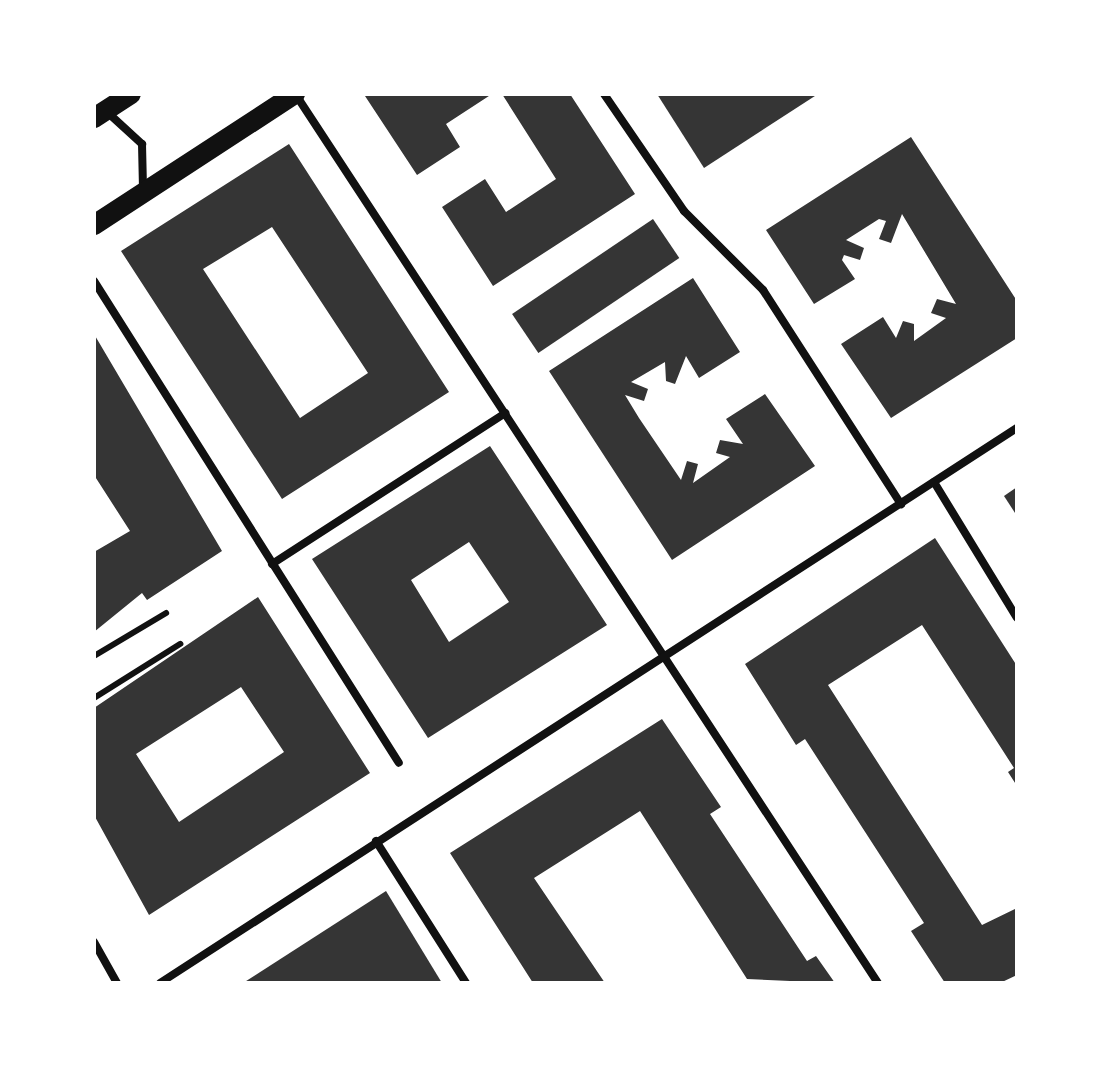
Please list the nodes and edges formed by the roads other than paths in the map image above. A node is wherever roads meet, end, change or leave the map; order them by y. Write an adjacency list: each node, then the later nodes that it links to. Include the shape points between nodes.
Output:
1 (131, 94): 4 (main road)
2 (295, 94): 5 (main road); 8 (street)
3 (604, 94): 11 (street, via 684,211 763,290)
4 (100, 115): 5 (street, via 142,144)
5 (142, 193): 6 (main road)
6 (94, 225)
7 (94, 281): 12 (street)
8 (505, 413): 12 (street); 17 (street)
9 (1017, 428): 10 (street)
10 (934, 482): 11 (street); 14 (street)
11 (901, 504): 17 (street)
12 (272, 564): 19 (street)
13 (166, 613): 16 (lane)
14 (1017, 618)
15 (180, 644): 18 (lane)
16 (94, 656)
17 (664, 656): 20 (street); 25 (street)
18 (94, 698)
19 (399, 763)
20 (376, 841): 23 (street); 24 (street)
21 (94, 942): 22 (street)
22 (117, 983)
23 (160, 983)
24 (466, 983)
25 (878, 983)

